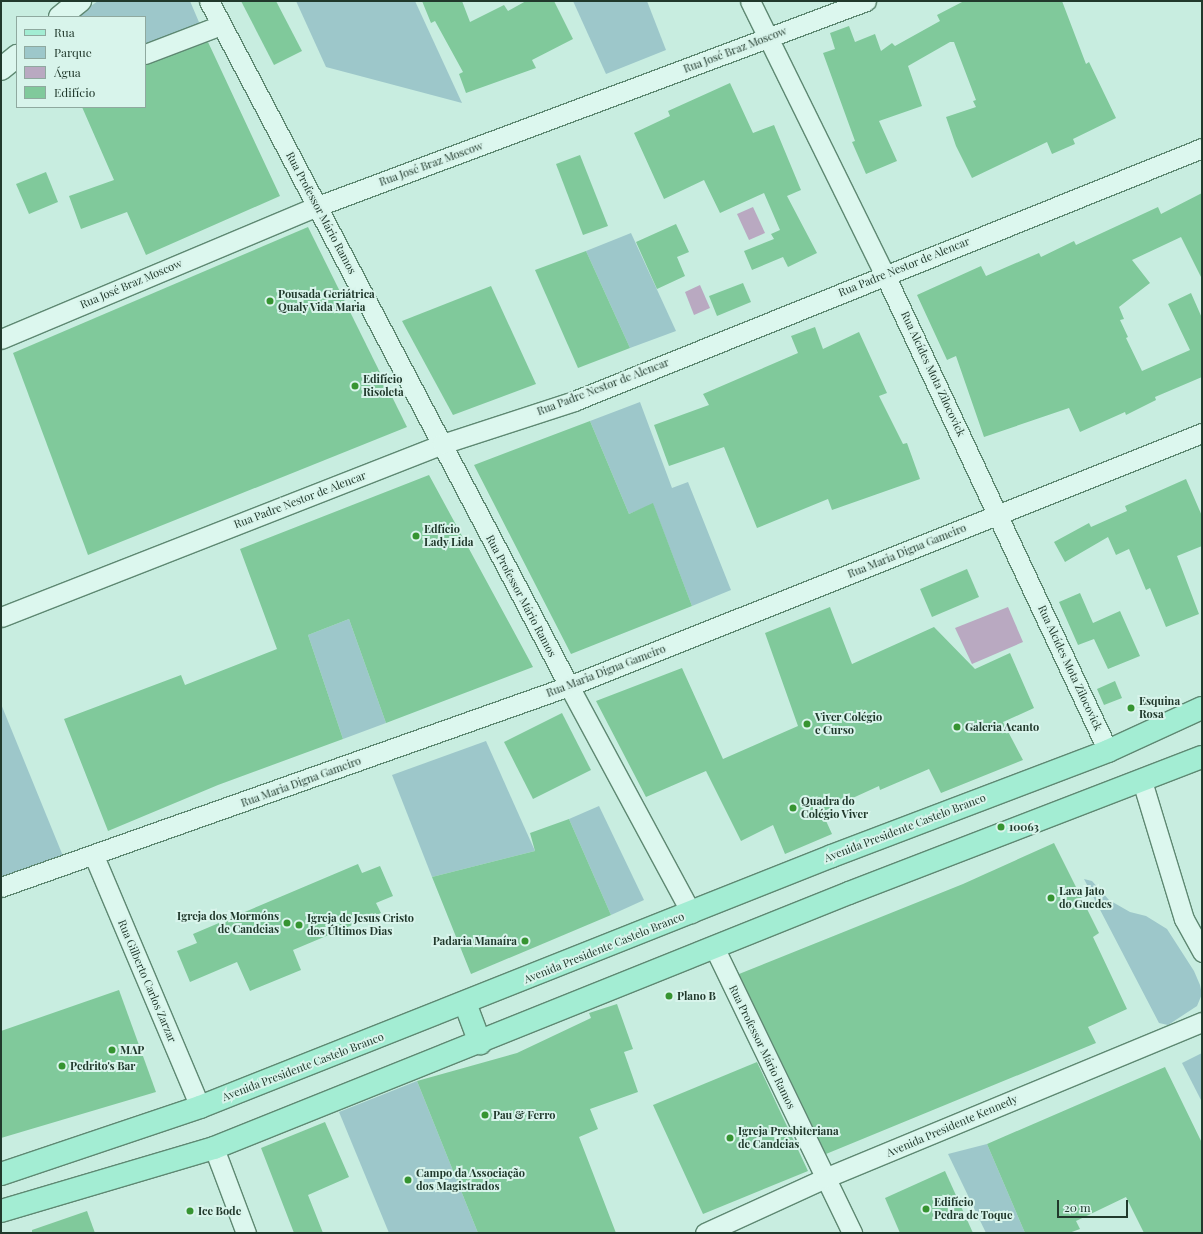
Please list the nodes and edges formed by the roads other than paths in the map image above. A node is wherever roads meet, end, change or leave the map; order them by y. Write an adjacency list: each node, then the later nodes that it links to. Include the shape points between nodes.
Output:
1 (80, 1): 5 (main road)
2 (210, 1): 6 (street, Rua Professor Mário Ramos)
3 (750, 1): 7 (street, Rua Alcídes Mota Zilocovick)
4 (866, 1): 7 (street, Rua José Braz Moscow)
5 (61, 16)
6 (221, 24): 8 (street); 12 (street, Rua Professor Mário Ramos)
7 (767, 38): 12 (street, Rua José Braz Moscow); 13 (street, Rua Alcídes Mota Zilocovick)
8 (146, 54)
9 (16, 57): 10 (main road)
10 (1, 69)
11 (1202, 148): 13 (street, Rua Padre Nestor de Alencar)
12 (318, 206): 14 (street, Rua José Braz Moscow); 16 (street, Rua Professor Mário Ramos)
13 (885, 275): 16 (street, Rua Padre Nestor de Alencar, via 574,401); 17 (street, Rua Alcídes Mota Zilocovick)
14 (1, 339)
15 (1202, 433): 17 (street, Rua Maria Digna Gameiro)
16 (442, 444): 18 (street, Rua Padre Nestor de Alencar); 19 (street, Rua Professor Mário Ramos)
17 (999, 514): 19 (street, Rua Maria Digna Gameiro); 21 (street, Rua Alcídes Mota Zilocovick)
18 (1, 617)
19 (569, 686): 24 (street, Rua Maria Digna Gameiro); 26 (street, Rua Professor Mário Ramos)
20 (1202, 708): 21 (main road, Avenida Presidente Castelo Branco)
21 (1108, 751): 26 (main road, Avenida Presidente Castelo Branco, via 832,856)
22 (1202, 757): 23 (main road)
23 (1142, 781): 27 (main road); 28 (street, via 1184,919)
24 (94, 856): 25 (street, Rua Maria Digna Gameiro); 32 (street, Rua Gilberto Carlos Zarzar)
25 (1, 887)
26 (691, 913): 29 (main road, Avenida Presidente Castelo Branco)
27 (714, 947): 31 (main road); 35 (street, Rua Professor Mário Ramos)
28 (1202, 952)
29 (465, 1003): 31 (main road); 32 (main road, Avenida Presidente Castelo Branco)
30 (1202, 1022): 35 (street, Avenida Presidente Kennedy)
31 (480, 1042): 33 (main road, via 348,1092)
32 (200, 1107): 34 (main road, Avenida Presidente Castelo Branco)
33 (214, 1148): 36 (main road); 37 (street)
34 (1, 1174)
35 (825, 1178): 38 (street, Avenida Presidente Kennedy); 39 (street, Rua Professor Mário Ramos)
36 (1, 1211)
37 (246, 1233)
38 (705, 1233)
39 (852, 1233)

